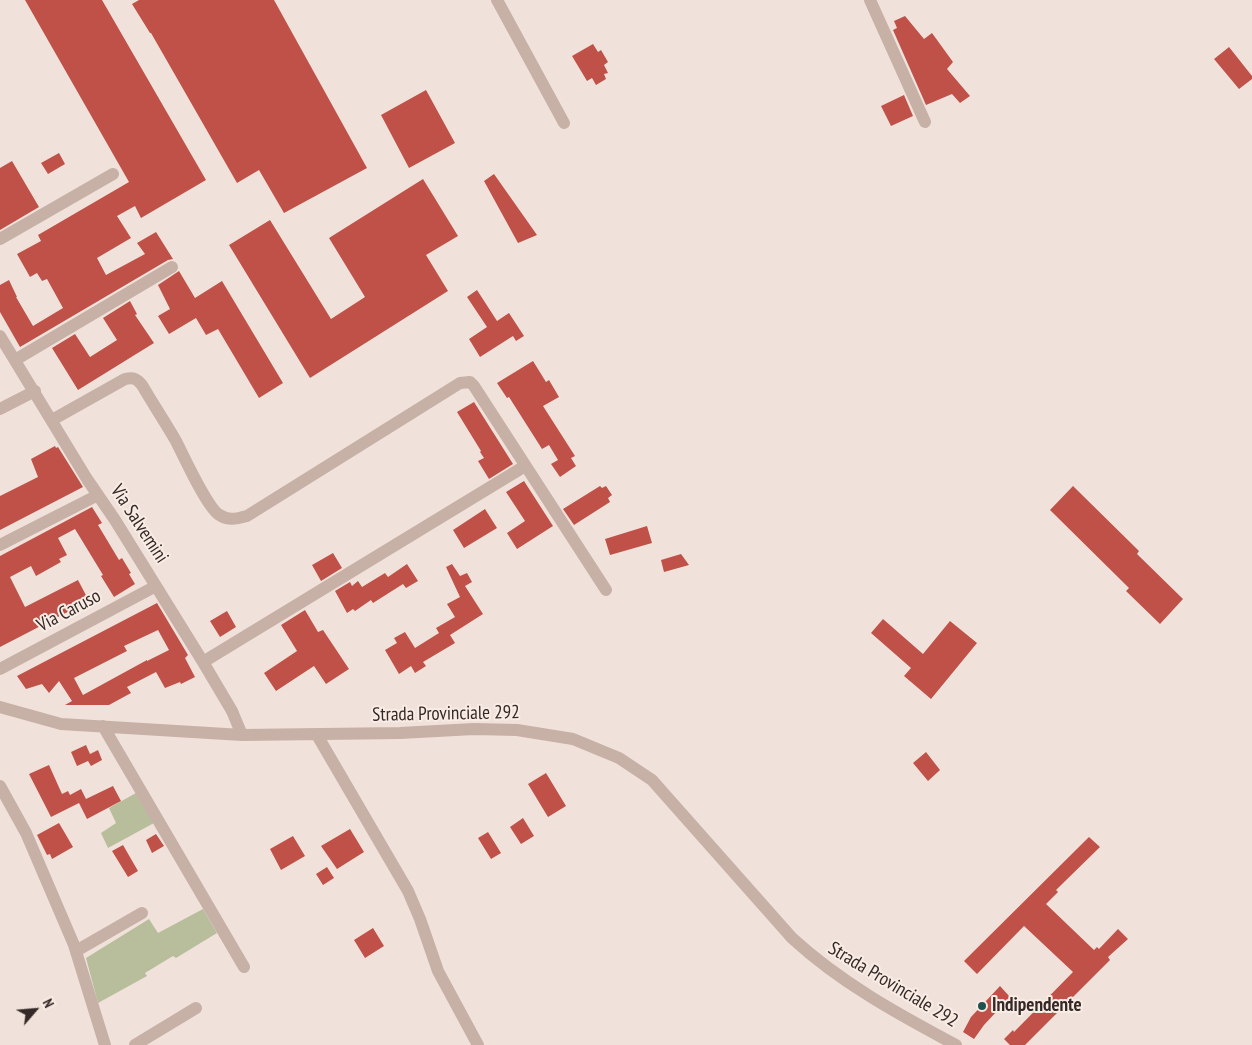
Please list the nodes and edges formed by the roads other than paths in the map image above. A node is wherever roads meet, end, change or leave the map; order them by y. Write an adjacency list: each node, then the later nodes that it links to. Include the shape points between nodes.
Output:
1 (497, 0): 4 (street)
2 (870, 0): 3 (street)
3 (925, 122)
4 (564, 123)
5 (113, 174): 6 (street)
6 (0, 238)
7 (172, 267): 9 (street)
8 (0, 336): 9 (street, Via Salvemini)
9 (15, 360): 10 (street, Via Salvemini)
10 (35, 390): 11 (street); 12 (street, Via Salvemini)
11 (0, 409)
12 (52, 420): 13 (street, via 126,379 137,379 216,513 234,520 247,516 465,382 474,386); 14 (street, Via Salvemini)
13 (525, 466): 17 (street); 18 (street)
14 (98, 495): 15 (street); 16 (street, Via Salvemini)
15 (0, 545)
16 (156, 586): 18 (street, Via Salvemini); 19 (street, Via Caruso)
17 (606, 590)
18 (203, 662): 22 (street, Via Salvemini)
19 (0, 669)
20 (0, 707): 21 (street, Strada Provinciale 292, via 61,724)
21 (103, 726): 22 (street, Strada Provinciale 292); 27 (street)
22 (242, 735): 23 (street, Strada Provinciale 292)
23 (317, 735): 31 (street, via 408,891 438,970); 32 (street, Strada Provinciale 292, via 517,730 573,740 619,758 652,780 816,961 851,986)
24 (0, 786): 26 (street, via 30,841)
25 (142, 913): 26 (street)
26 (76, 951): 29 (street)
27 (244, 967)
28 (196, 1008): 30 (street)
29 (105, 1045)
30 (135, 1045)
31 (478, 1045)
32 (956, 1045)

